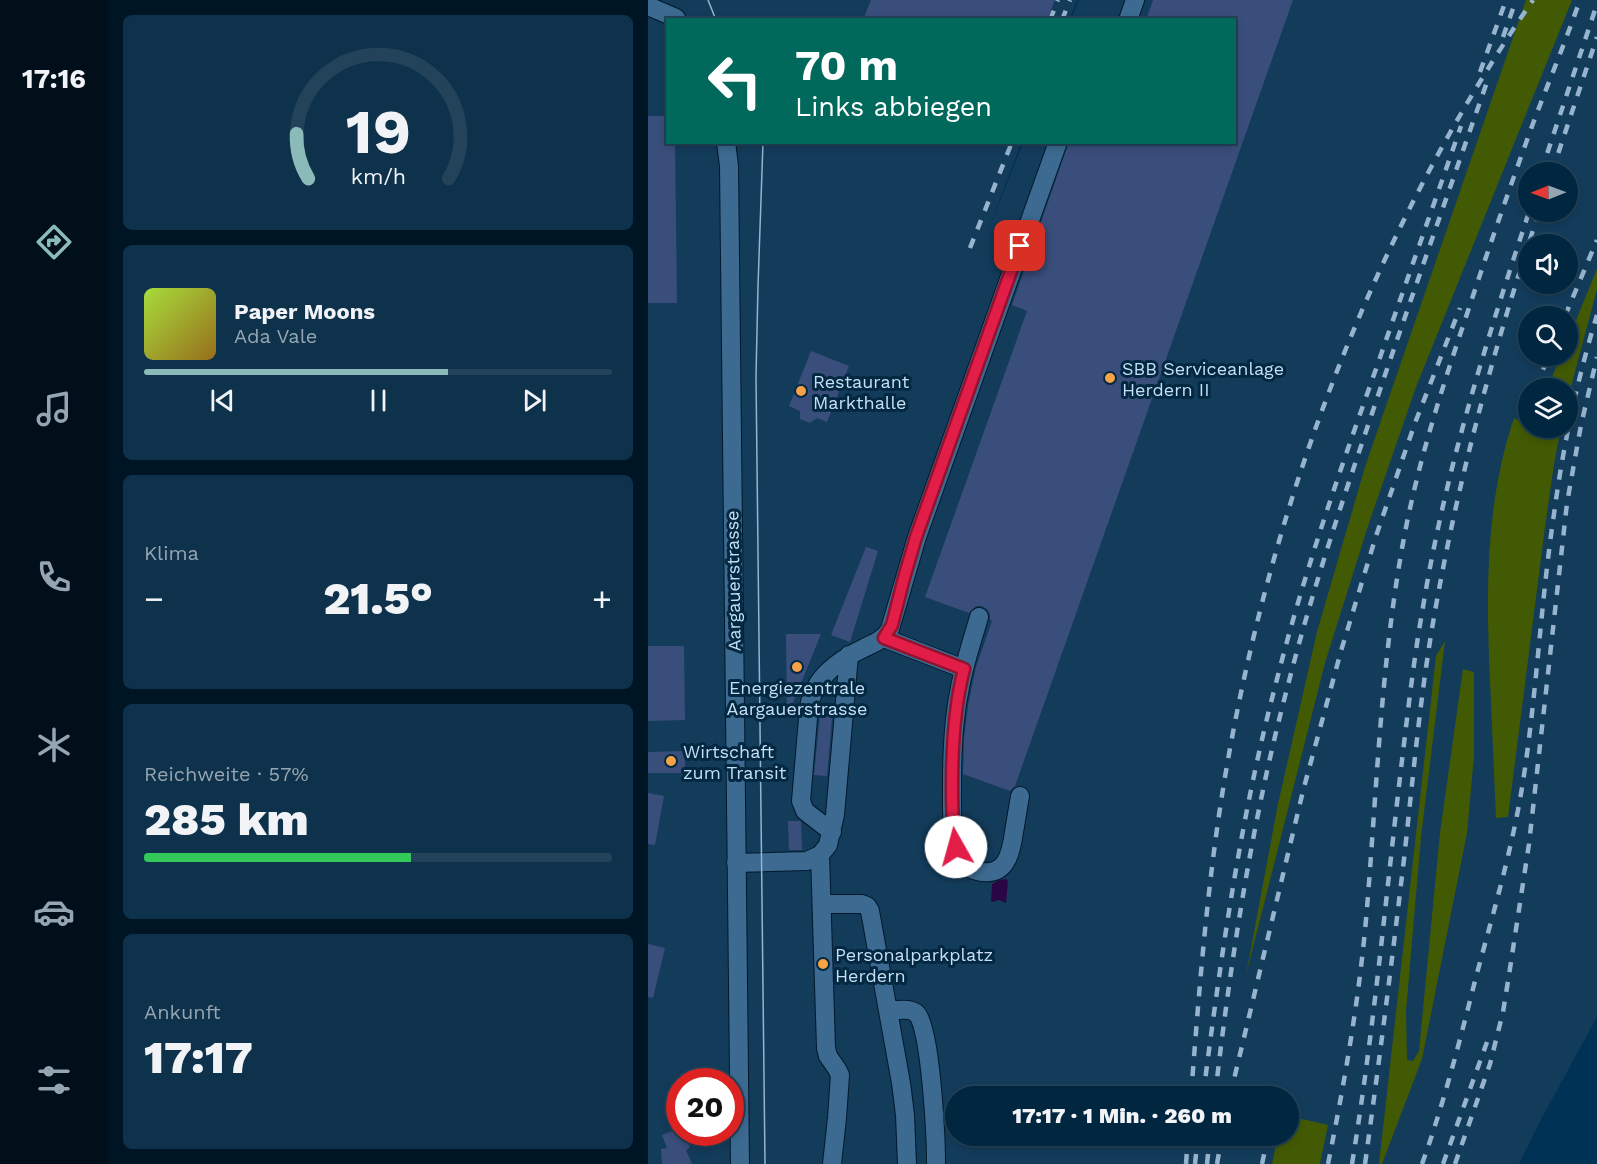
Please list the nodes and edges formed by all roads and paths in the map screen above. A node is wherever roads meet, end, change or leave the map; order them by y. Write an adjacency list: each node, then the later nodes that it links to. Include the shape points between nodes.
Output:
1 (664, 0): 5 (street)
2 (1135, 0): 6 (street)
3 (648, 6): 4 (street)
4 (674, 18)
5 (675, 18)
6 (1129, 18)
7 (726, 144): 16 (street, Aargauerstrasse)
8 (1057, 144): 10 (street, via 916,537 892,625)
9 (979, 617): 12 (street)
10 (884, 638): 11 (street); 12 (street)
11 (849, 656): 14 (street); 14 (street, via 818,683 809,707 801,805)
12 (964, 669): 13 (street, via 953,739 952,814 957,851 968,867 989,872 1005,863 1012,849)
13 (1020, 796)
14 (832, 832): 15 (street)
15 (820, 855): 16 (street, via 803,862); 17 (street)
16 (736, 862): 19 (street, Aargauerstrasse)
17 (822, 904): 18 (street, via 868,907); 20 (street, via 826,1052 840,1075)
18 (889, 1011): 21 (street, via 905,1115); 22 (street, via 913,1011 921,1022 932,1090)
19 (740, 1164)
20 (832, 1164)
21 (907, 1164)
22 (936, 1164)

